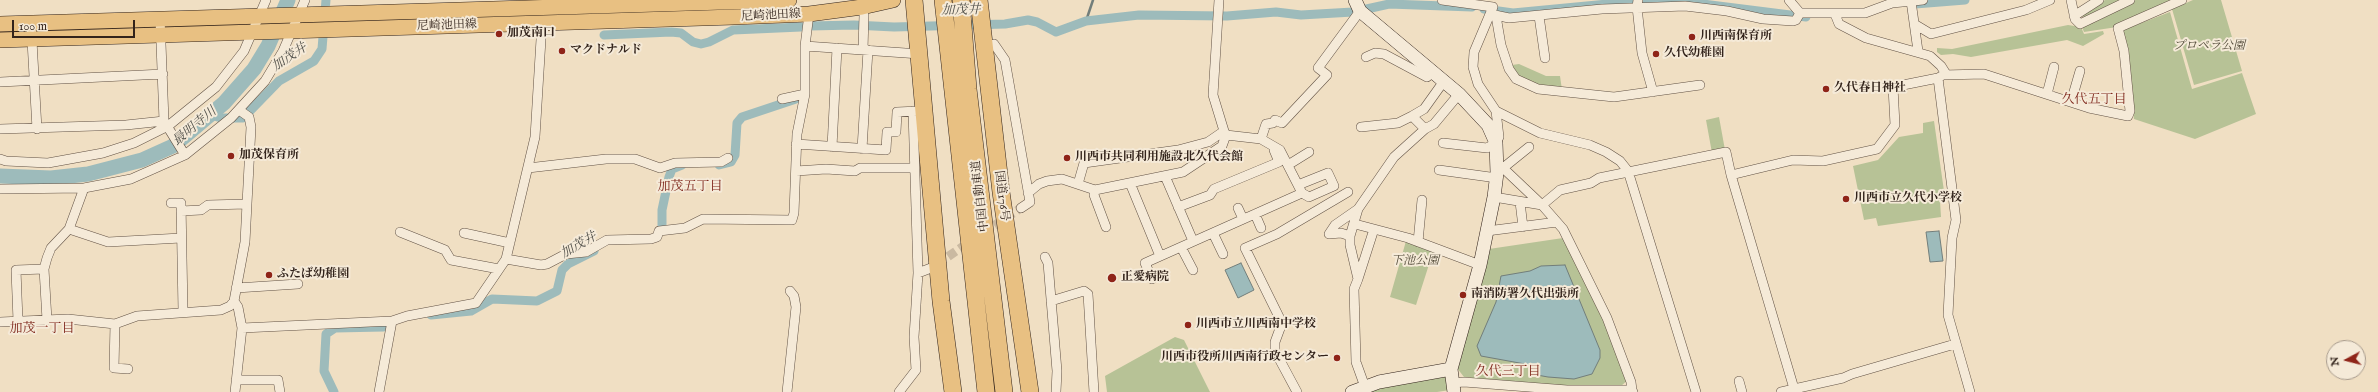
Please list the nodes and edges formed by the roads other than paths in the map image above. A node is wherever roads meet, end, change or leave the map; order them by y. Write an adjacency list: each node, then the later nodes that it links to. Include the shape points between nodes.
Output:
1 (266, 0): 31 (street)
2 (305, 0): 30 (street)
3 (789, 0): 26 (main road, 尼崎池田線)
4 (893, 0): 24 (main road, 尼崎池田線)
5 (914, 0): 49 (highway)
6 (924, 0): 176 (highway)
7 (943, 0): 177 (highway, 中国自動車道)
8 (961, 0): 178 (highway, 中国自動車道, via 968,89)
9 (979, 0): 179 (highway, 国道176号, via 1015,299)
10 (990, 0): 44 (highway)
11 (1219, 0): 76 (street, via 1213,95)
12 (1442, 0): 21 (street)
13 (1789, 0): 27 (street)
14 (1923, 0): 20 (street)
15 (2050, 0): 37 (street, via 2026,10 1931,34)
16 (2071, 0): 33 (street)
17 (2099, 0): 33 (street)
18 (2130, 0): 33 (street, via 2085,23 2080,24)
19 (2182, 0): 66 (street, via 2118,28 2124,50 2130,111 2128,116)
20 (1911, 1): 29 (street, via 1892,3 1865,13); 37 (street)
21 (1468, 2): 25 (street)
22 (1638, 4): 27 (street, via 1727,11 1763,20 1793,21); 32 (street); 61 (street, via 1642,54)
23 (1358, 6): 54 (street); 77 (street, via 1318,68 1326,75 1282,122 1275,120 1274,124 1266,124)
24 (862, 7): 28 (main road, 尼崎池田線); 47 (street)
25 (1494, 9): 32 (street, via 1520,18); 61 (street, via 1501,45 1509,69 1516,79 1538,89 1560,93 1614,97); 69 (street, via 1474,52 1474,68 1478,84)
26 (543, 10): 28 (main road, 尼崎池田線); 30 (main road, 尼崎池田線); 38 (main road, 尼崎池田線); 90 (street, via 535,137)
27 (1800, 13): 29 (street)
28 (809, 14): 45 (street)
29 (1834, 14): 48 (street, via 1839,24 1866,38)
30 (298, 15): 31 (main road, 尼崎池田線); 38 (street)
31 (260, 16): 34 (main road, 尼崎池田線); 39 (street)
32 (1539, 16): 51 (street)
33 (2075, 17): 40 (street)
34 (160, 18): 35 (main road, 尼崎池田線); 41 (street)
35 (31, 23): 36 (main road, 尼崎池田線); 42 (street)
36 (0, 24)
37 (1916, 25): 48 (street)
38 (290, 31): 39 (main road, 尼崎池田線); 67 (street, via 265,81)
39 (254, 32): 41 (main road, 尼崎池田線); 71 (street, via 244,50 216,87)
40 (2081, 33)
41 (160, 34): 42 (main road, 尼崎池田線); 55 (street)
42 (32, 39): 43 (main road, 尼崎池田線); 57 (street)
43 (0, 40)
44 (994, 44): 104 (street, via 1005,60); 180 (highway, via 1008,179 1024,287)
45 (805, 46): 46 (street); 62 (street)
46 (837, 48): 47 (street); 82 (street)
47 (866, 50): 49 (street); 84 (street)
48 (1918, 51): 56 (street, via 1930,56 1941,66)
49 (920, 54): 68 (highway)
50 (1366, 57): 54 (street, via 1375,53 1384,54 1427,77)
51 (1544, 58)
52 (2054, 67): 64 (street)
53 (2080, 71): 66 (street)
54 (1432, 73): 58 (street)
55 (163, 74): 57 (street); 71 (street)
56 (1942, 76): 64 (street, via 1984,74); 96 (street, via 1892,87 1895,125 1877,149 1823,161 1793,160); 159 (street, via 1956,220 1952,238 1948,315)
57 (34, 80): 59 (street); 72 (street)
58 (1444, 81): 63 (street); 70 (street, via 1424,109)
59 (0, 82)
60 (1700, 85): 61 (street)
61 (1653, 92)
62 (805, 94): 65 (street); 80 (street)
63 (1459, 94): 75 (street, via 1434,124); 79 (street, via 1488,125)
64 (2047, 94): 66 (street)
65 (782, 99)
66 (2071, 102)
67 (239, 110): 86 (street); 109 (street, via 249,117 251,127)
68 (919, 111): 84 (street, via 897,112 896,132 887,132 886,150); 91 (street); 175 (highway)
69 (1496, 111): 79 (street, via 1499,137); 94 (street, via 1540,133 1590,145 1606,152 1620,161)
70 (1412, 116): 73 (street, via 1398,122); 75 (street)
71 (166, 124): 72 (street); 86 (street); 88 (street, via 134,143 104,153 48,163)
72 (37, 128): 74 (street)
73 (1360, 128)
74 (0, 129)
75 (1425, 129): 114 (street, via 1394,158)
76 (1225, 133): 77 (street); 97 (street, via 1222,146 1183,172); 99 (street, via 1208,142 1178,150 1084,163)
77 (1260, 139): 81 (street)
78 (1443, 143): 79 (street, via 1487,148)
79 (1496, 143): 95 (street)
80 (796, 144): 82 (street); 93 (street)
81 (1274, 145): 89 (street, via 1280,150); 111 (street, via 1279,162)
82 (832, 147): 84 (street)
83 (1528, 147): 95 (street)
84 (862, 148)
85 (1309, 152): 89 (street)
86 (185, 155): 100 (street, via 130,179)
87 (728, 158): 90 (street, via 721,162 675,163 660,168 635,160 606,159)
88 (0, 159)
89 (1288, 165): 116 (street, via 1300,189)
90 (528, 168): 133 (street)
91 (914, 168): 93 (street); 144 (street)
92 (1439, 170): 95 (street)
93 (796, 171): 138 (street, via 792,220 703,219 685,228 659,231 657,237 651,239 607,240 586,252 566,254 547,264)
94 (1628, 171): 96 (street, via 1726,152); 110 (street, via 1560,190); 185 (street)
95 (1499, 173): 105 (street); 110 (street)
96 (1731, 175): 168 (street)
97 (1165, 176): 98 (street); 111 (street)
98 (1130, 183): 102 (street); 136 (street)
99 (1078, 184): 102 (street); 104 (street, via 1062,179 1047,181)
100 (84, 188): 101 (street); 123 (street)
101 (0, 189)
102 (1095, 190): 120 (street, via 1094,195)
103 (1348, 192): 183 (street, via 1278,234 1245,248 1282,323 1274,342 1274,351)
104 (1028, 193): 112 (street, via 1030,202)
105 (1494, 197): 107 (street); 125 (street)
106 (1422, 200): 132 (street)
107 (1520, 202): 110 (street); 121 (street)
108 (171, 203): 115 (street, via 180,203)
109 (247, 204): 115 (street, via 208,205 201,210); 148 (street, via 245,242)
110 (1542, 205): 118 (street)
111 (1178, 207): 131 (street)
112 (1021, 208)
113 (1238, 208): 117 (street)
114 (1358, 209): 119 (street); 129 (street, via 1335,225 1329,234 1342,233)
115 (181, 211): 130 (street)
116 (1255, 214): 117 (street); 122 (street)
117 (1243, 219): 128 (street)
118 (1558, 222): 121 (street); 169 (street, via 1580,260 1607,318)
119 (1355, 224): 124 (street); 129 (street)
120 (1106, 227)
121 (1523, 227): 125 (street)
122 (1260, 228)
123 (69, 229): 130 (street, via 108,242); 142 (street, via 52,248)
124 (1374, 229): 132 (street); 146 (street)
125 (1487, 231): 139 (street)
126 (400, 232): 141 (street, via 445,250 451,260)
127 (464, 232): 133 (street)
128 (1213, 233): 131 (street); 135 (street)
129 (1350, 236): 146 (street)
130 (181, 238): 152 (street)
131 (1193, 241): 134 (street)
132 (1418, 242): 139 (street)
133 (510, 243): 138 (street)
134 (1181, 247): 136 (street); 143 (street)
135 (1223, 254)
136 (1160, 256): 145 (street, via 1142,265)
137 (1045, 257): 151 (street, via 1048,263)
138 (506, 259): 141 (street)
139 (1480, 265): 163 (street)
140 (931, 268): 144 (street)
141 (499, 269): 155 (street, via 476,303)
142 (44, 270): 153 (street); 154 (street, via 16,270)
143 (1193, 270)
144 (918, 273): 160 (street)
145 (1152, 279)
146 (1358, 279): 166 (street, via 1354,290 1356,362)
147 (298, 284): 148 (street)
148 (236, 288): 150 (street)
149 (790, 291): 173 (street, via 796,307)
150 (234, 301): 152 (street, via 221,310); 158 (street)
151 (1051, 301): 181 (street); 182 (street, via 1084,291 1088,294)
152 (183, 312): 157 (street, via 137,316)
153 (47, 320): 154 (street); 157 (street, via 68,319)
154 (18, 321): 156 (street)
155 (392, 321): 158 (street); 172 (street)
156 (0, 322)
157 (115, 324): 161 (street, via 114,368)
158 (242, 328): 164 (street)
159 (1955, 344): 168 (street); 188 (street)
160 (915, 360): 162 (street); 174 (street, via 916,370)
161 (128, 369)
162 (922, 370)
163 (1451, 370): 166 (street, via 1379,382); 167 (street)
164 (236, 380): 170 (street); 171 (street, via 278,380)
165 (1739, 381): 186 (street)
166 (1365, 387): 184 (street)
167 (1453, 388): 169 (street, via 1464,382 1567,390)
168 (1794, 390): 187 (street)
169 (1632, 391)
170 (235, 392)
171 (280, 392)
172 (378, 392)
173 (787, 392)
174 (899, 392)
175 (953, 392)
176 (957, 392)
177 (986, 392)
178 (1004, 392)
179 (1030, 392)
180 (1034, 392)
181 (1056, 392)
182 (1094, 392)
183 (1297, 392)
184 (1352, 392)
185 (1696, 392)
186 (1742, 392)
187 (1781, 392)
188 (1970, 392)

